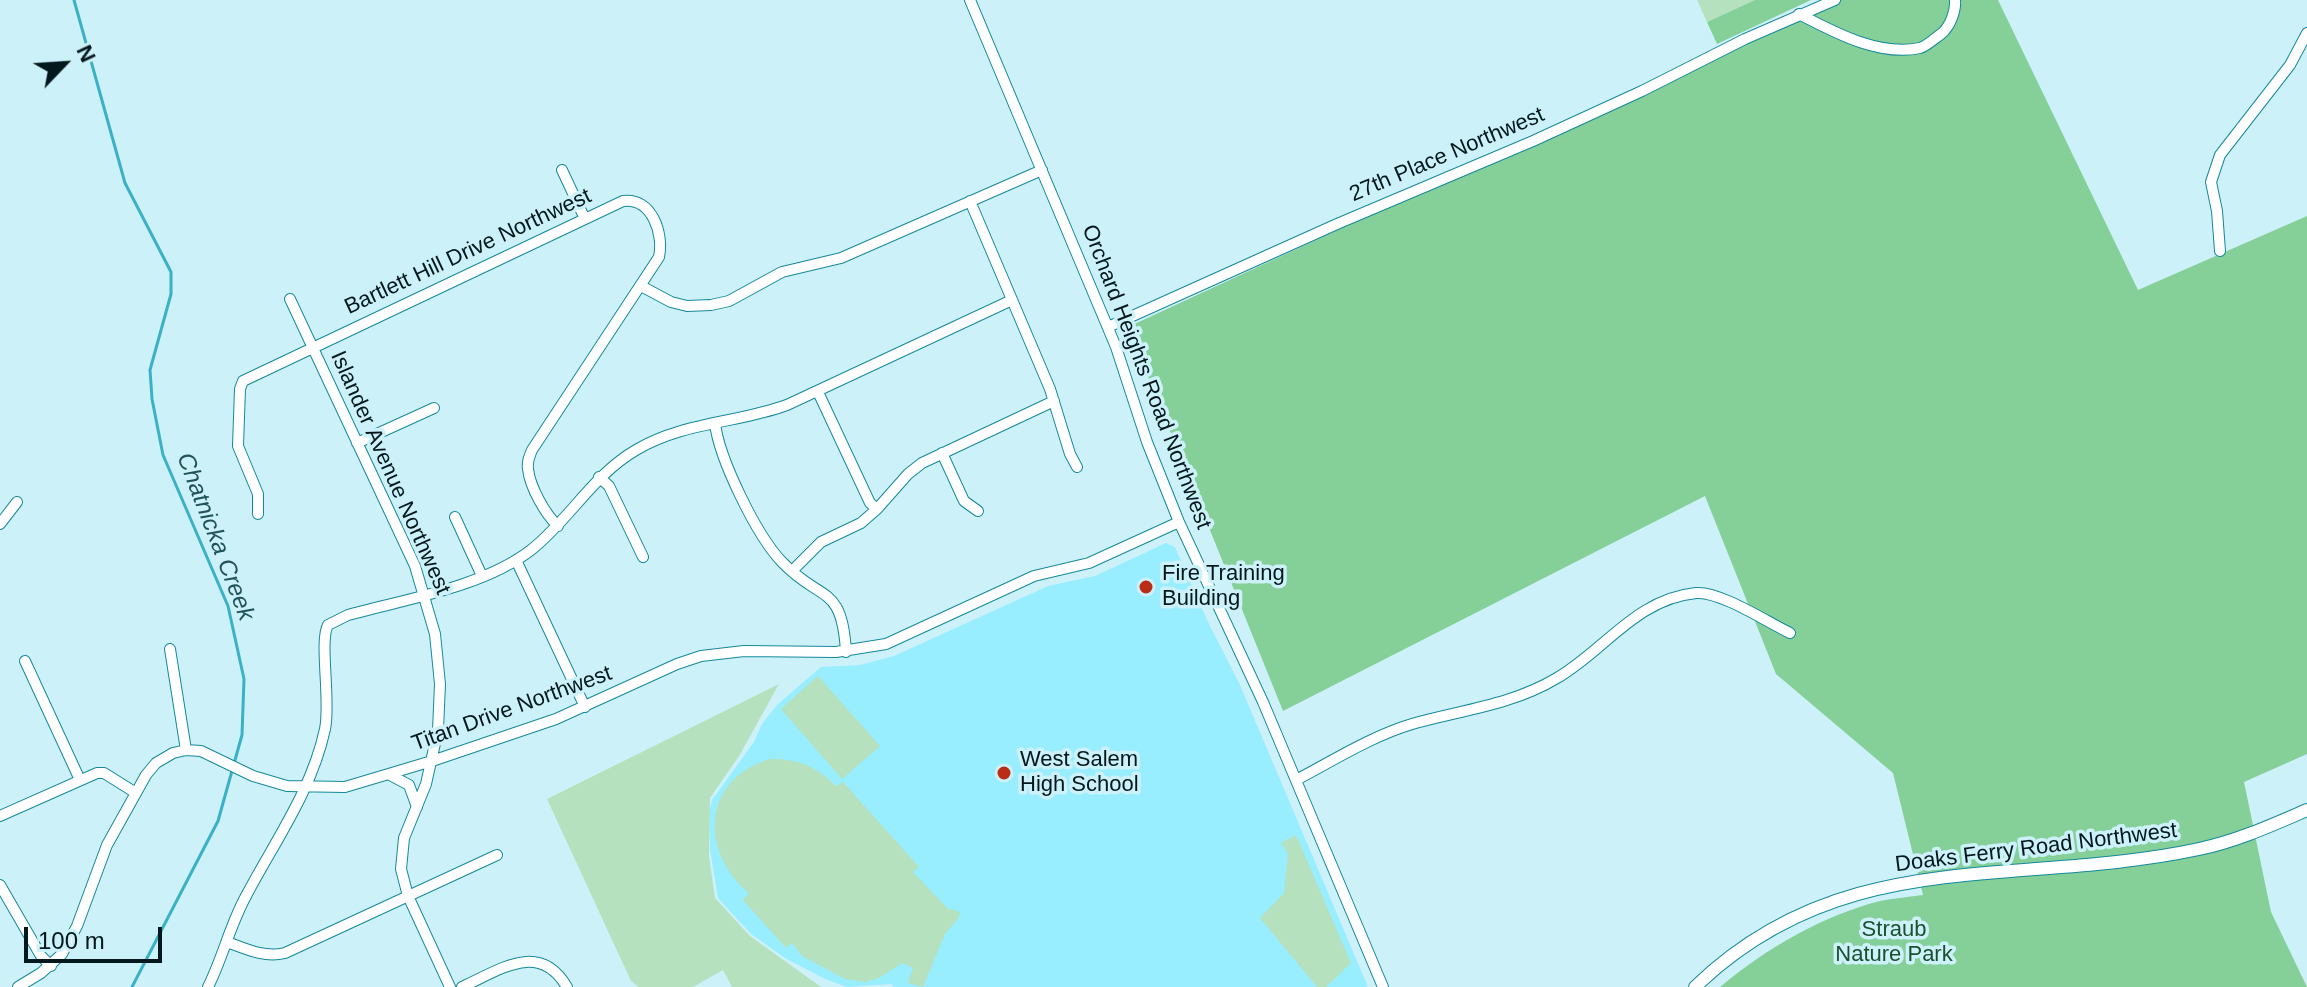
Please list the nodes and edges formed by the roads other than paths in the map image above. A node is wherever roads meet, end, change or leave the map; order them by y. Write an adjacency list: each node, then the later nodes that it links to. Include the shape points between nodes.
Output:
1 (970, 0): 7 (street, Orchard Heights Road Northwest)
2 (1835, 0): 4 (street, 27th Place Northwest)
3 (1955, 0): 4 (street, via 1946,29 1922,48 1890,48 1843,37)
4 (1799, 14): 14 (street, 27th Place Northwest, via 1574,123)
5 (2307, 33): 10 (street, via 2290,65 2220,155 2211,182)
6 (562, 170): 9 (street)
7 (1042, 170): 8 (street); 14 (street, Orchard Heights Road Northwest)
8 (970, 201): 11 (street, via 841,258 782,272 729,301 687,306); 13 (street)
9 (585, 219): 11 (street, Bartlett Hill Drive Northwest, via 623,201 642,203 661,246); 15 (street, Bartlett Hill Drive Northwest)
10 (2220, 251)
11 (641, 286): 31 (street, via 527,462 549,518)
12 (290, 299): 15 (street, Islander Avenue Northwest)
13 (1012, 300): 16 (street); 17 (street)
14 (1108, 327): 29 (street, Orchard Heights Road Northwest)
15 (312, 347): 20 (street, Islander Avenue Northwest); 27 (street, Bartlett Hill Drive Northwest, via 249,377 240,389 238,446 258,494)
16 (818, 392): 19 (street, via 759,415); 25 (street)
17 (1054, 401): 21 (street); 22 (street)
18 (434, 408): 20 (street)
19 (715, 423): 23 (street, via 638,448); 34 (street, via 722,451 760,532)
20 (357, 443): 36 (street, Islander Avenue Northwest)
21 (942, 453): 25 (street, via 908,474); 26 (street, via 964,501)
22 (1077, 467)
23 (599, 477): 31 (street); 32 (street, via 609,486)
24 (17, 502): 30 (street)
25 (877, 509): 34 (street, via 821,542)
26 (978, 511)
27 (258, 514)
28 (455, 517): 35 (street)
29 (1179, 522): 39 (street, Titan Drive Northwest, via 1089,563 1034,576 886,644); 46 (street, Orchard Heights Road Northwest)
30 (0, 524)
31 (558, 526): 33 (street)
32 (643, 557)
33 (516, 560): 35 (street); 41 (street)
34 (792, 571): 39 (street, via 840,610)
35 (482, 576): 36 (street)
36 (425, 594): 43 (street, Islander Avenue Northwest, via 440,684); 47 (street, via 328,625 322,640 326,723)
37 (1790, 633): 46 (street, via 1718,596 1704,592 1668,598 1537,688 1393,731)
38 (170, 649): 42 (street)
39 (846, 652): 41 (street, Titan Drive Northwest, via 714,653 677,664)
40 (25, 661): 45 (street)
41 (585, 707): 43 (street, Titan Drive Northwest)
42 (186, 750): 47 (street, Titan Drive Northwest, via 201,751 271,782); 48 (street, via 156,763)
43 (432, 761): 44 (street, Titan Drive Northwest); 49 (street, Islander Avenue Northwest)
44 (390, 775): 47 (street, Titan Drive Northwest, via 345,787); 49 (street, via 409,785)
45 (80, 780): 48 (street, via 104,773); 51 (street)
46 (1296, 780): 62 (street, Orchard Heights Road Northwest)
47 (305, 788): 55 (street, via 245,897)
48 (136, 793): 56 (street, via 107,845 69,943)
49 (417, 807): 54 (street, Islander Avenue Northwest, via 401,853)
50 (2307, 810): 63 (main road, Doaks Ferry Road Northwest, via 2198,849 1925,878 1869,890 1765,932)
51 (0, 816)
52 (497, 855): 54 (street)
53 (0, 885): 56 (street)
54 (408, 896): 55 (street, via 285,953 261,954); 59 (street, Islander Avenue Northwest)
55 (227, 942): 58 (street)
56 (51, 966): 57 (street)
57 (18, 987)
58 (208, 987)
59 (450, 987)
60 (462, 987): 61 (street, via 531,960 554,969)
61 (567, 987)
62 (1383, 987)
63 (1695, 987)

